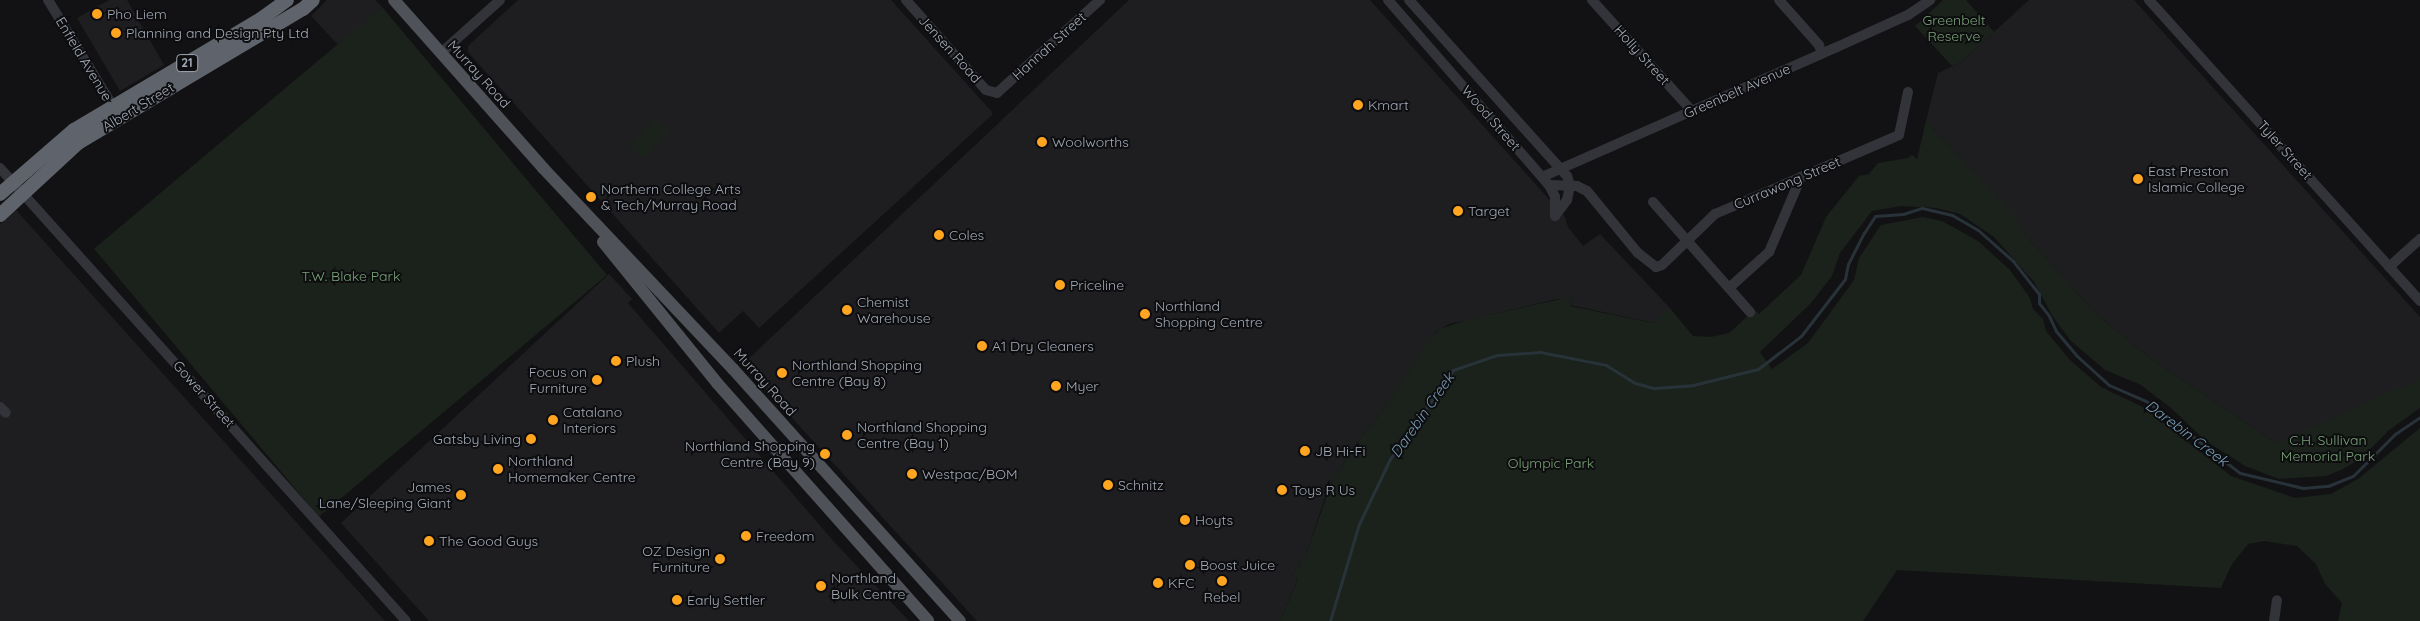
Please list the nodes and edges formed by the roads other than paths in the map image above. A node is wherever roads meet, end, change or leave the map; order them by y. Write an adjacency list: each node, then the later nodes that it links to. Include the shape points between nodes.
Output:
1 (48, 0): 20 (street, Enfield Avenue)
2 (287, 0): 14 (highway, Albert Street / 21)
3 (313, 0): 14 (highway, Albert Street / 21, via 303,9)
4 (394, 0): 15 (main road, Murray Road)
5 (500, 0): 15 (street)
6 (906, 0): 18 (street, Jensen Road, via 986,90)
7 (1100, 0): 18 (street, Hannah Street)
8 (1388, 0): 22 (street, Wood Street)
9 (1409, 0): 21 (street, Wood Street)
10 (1592, 0): 19 (street, Holly Street)
11 (1778, 0): 16 (street, via 1819,45)
12 (1930, 0): 16 (street, Greenbelt Avenue, via 1908,15)
13 (2149, 0): 36 (street, Tyler Street)
14 (264, 25): 20 (highway, Albert Street / 21)
15 (441, 54): 24 (main road, Murray Road)
16 (1822, 54): 19 (street, Greenbelt Avenue)
17 (1908, 92): 26 (street, Currawong Street, via 1899,135)
18 (997, 93)
19 (1691, 110): 25 (street, Greenbelt Avenue)
20 (116, 112): 28 (highway, Albert Street / 21, via 63,137); 31 (highway, Albert Street / 21)
21 (1523, 126): 22 (street, via 1516,132); 25 (street, Wood Street)
22 (1516, 146): 27 (street, Wood Street)
23 (0, 168): 28 (street, Gower Street)
24 (543, 168): 40 (main road, Murray Road); 41 (main road, Murray Road)
25 (1561, 169): 27 (street, Greenbelt Avenue); 29 (street, Wood Street)
26 (1801, 177): 35 (street, Currawong Street, via 1715,214); 37 (street, via 1769,252)
27 (1546, 181): 29 (street); 29 (street, Wood Street, via 1555,197 1555,216 1567,200)
28 (12, 183): 30 (highway, Albert Street / 21); 31 (street, Gower Street)
29 (1570, 185): 35 (street, Currawong Street, via 1586,191 1629,243 1656,267)
30 (0, 194)
31 (22, 195): 33 (highway, Albert Street / 21); 43 (street, Gower Street)
32 (1652, 202): 35 (street)
33 (0, 215)
34 (2420, 239): 36 (street)
35 (1687, 241): 37 (street)
36 (2390, 266): 38 (street, Tyler Street)
37 (1729, 288): 39 (street)
38 (2420, 301)
39 (1750, 312)
40 (733, 369): 41 (main road); 45 (main road, Murray Road)
41 (717, 383): 44 (main road, Murray Road)
42 (2277, 600): 46 (street)
43 (406, 621)
44 (928, 621)
45 (960, 621)
46 (2274, 621)

